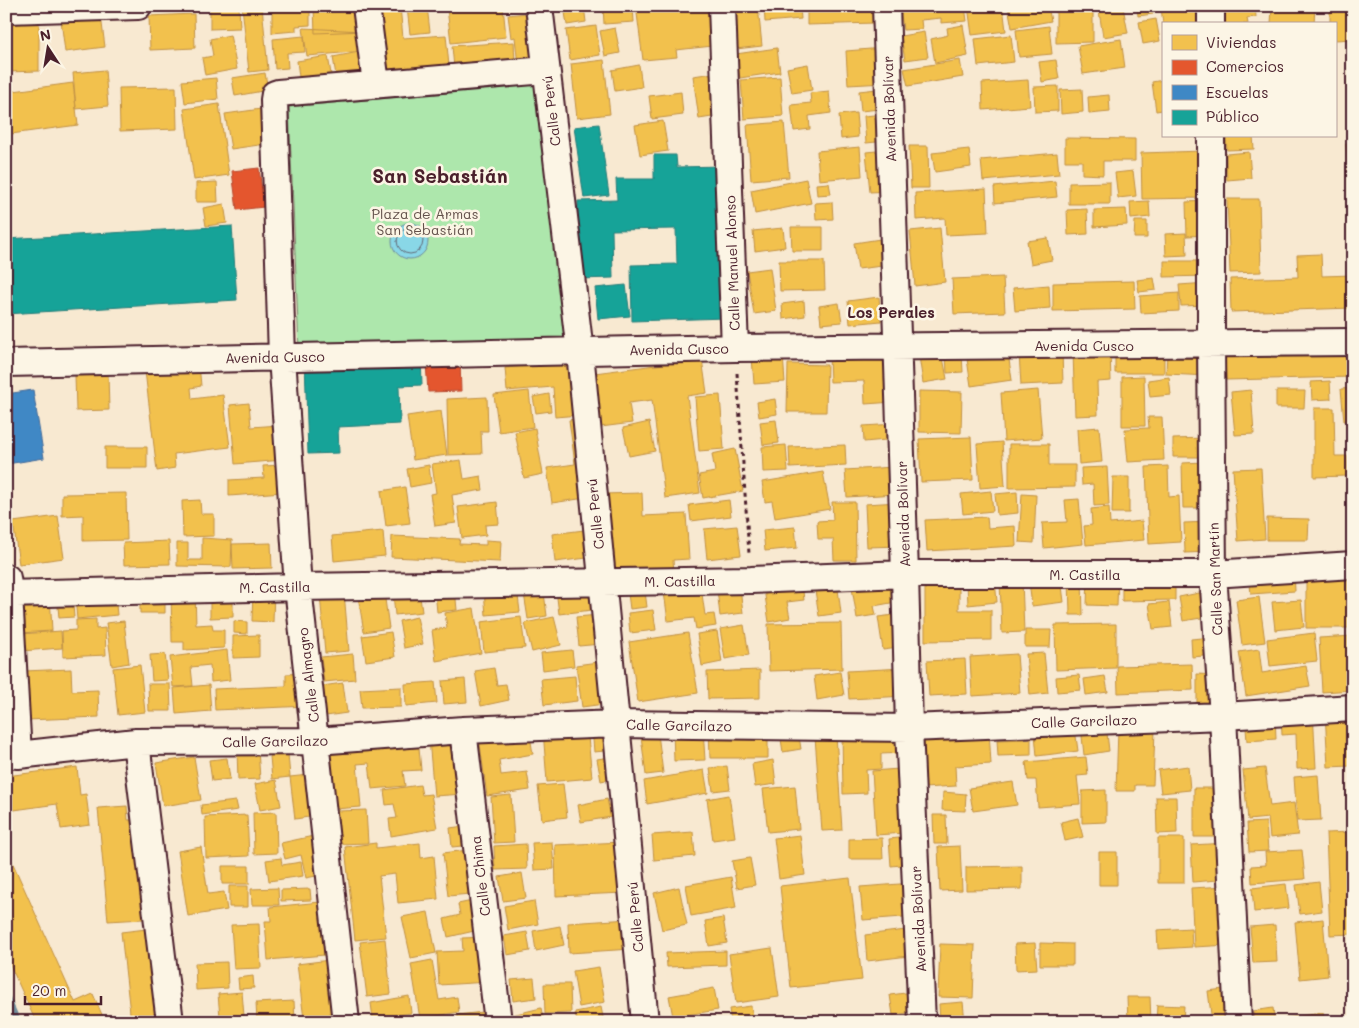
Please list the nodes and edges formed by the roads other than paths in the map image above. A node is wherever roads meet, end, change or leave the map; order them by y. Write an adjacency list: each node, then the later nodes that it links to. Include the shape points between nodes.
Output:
1 (138, 6): 7 (street)
2 (366, 6): 10 (street)
3 (539, 6): 9 (street, Calle Perú)
4 (722, 6): 15 (street, Calle Manuel Alonso)
5 (886, 6): 14 (street, Avenida Bolívar)
6 (1211, 6): 8 (street)
7 (6, 10)
8 (1211, 22)
9 (546, 70): 10 (street); 16 (street, Calle Perú)
10 (376, 84): 17 (street, Calle Almagro, via 275,94)
11 (1211, 138): 13 (street, Calle San Martín)
12 (1353, 342): 13 (street, Avenida Cusco)
13 (1211, 344): 14 (street, Avenida Cusco); 21 (street, Calle San Martín)
14 (897, 347): 15 (street, Avenida Cusco); 20 (street, Avenida Bolívar)
15 (735, 348): 16 (street, Avenida Cusco)
16 (580, 352): 17 (street, Avenida Cusco); 22 (street, Calle Perú)
17 (282, 357): 18 (street, Avenida Cusco); 23 (street, Calle Almagro)
18 (6, 363)
19 (1353, 565): 21 (street, M. Castilla)
20 (905, 574): 21 (street, M. Castilla); 22 (street, M. Castilla); 28 (street, Avenida Bolívar)
21 (1213, 574): 26 (street, Calle San Martín)
22 (602, 582): 23 (street, M. Castilla); 27 (street, Calle Perú)
23 (298, 587): 24 (street, M. Castilla); 30 (street, Calle Almagro)
24 (7, 588): 32 (street)
25 (1353, 708): 26 (street, Calle Garcilazo)
26 (1223, 716): 28 (street, Calle Garcilazo); 38 (street, Calle San Martín)
27 (617, 724): 28 (street, Calle Garcilazo); 29 (street, Calle Garcilazo); 36 (street, Calle Perú)
28 (909, 728): 37 (street, Avenida Bolívar)
29 (463, 730): 30 (street, Calle Garcilazo); 35 (street, Calle Chima)
30 (316, 741): 31 (street, Calle Garcilazo); 34 (street, Calle Almagro)
31 (136, 742): 32 (street, Calle Garcilazo); 33 (street)
32 (12, 754)
33 (170, 1022)
34 (346, 1022)
35 (498, 1022)
36 (645, 1022)
37 (922, 1022)
38 (1238, 1022)

